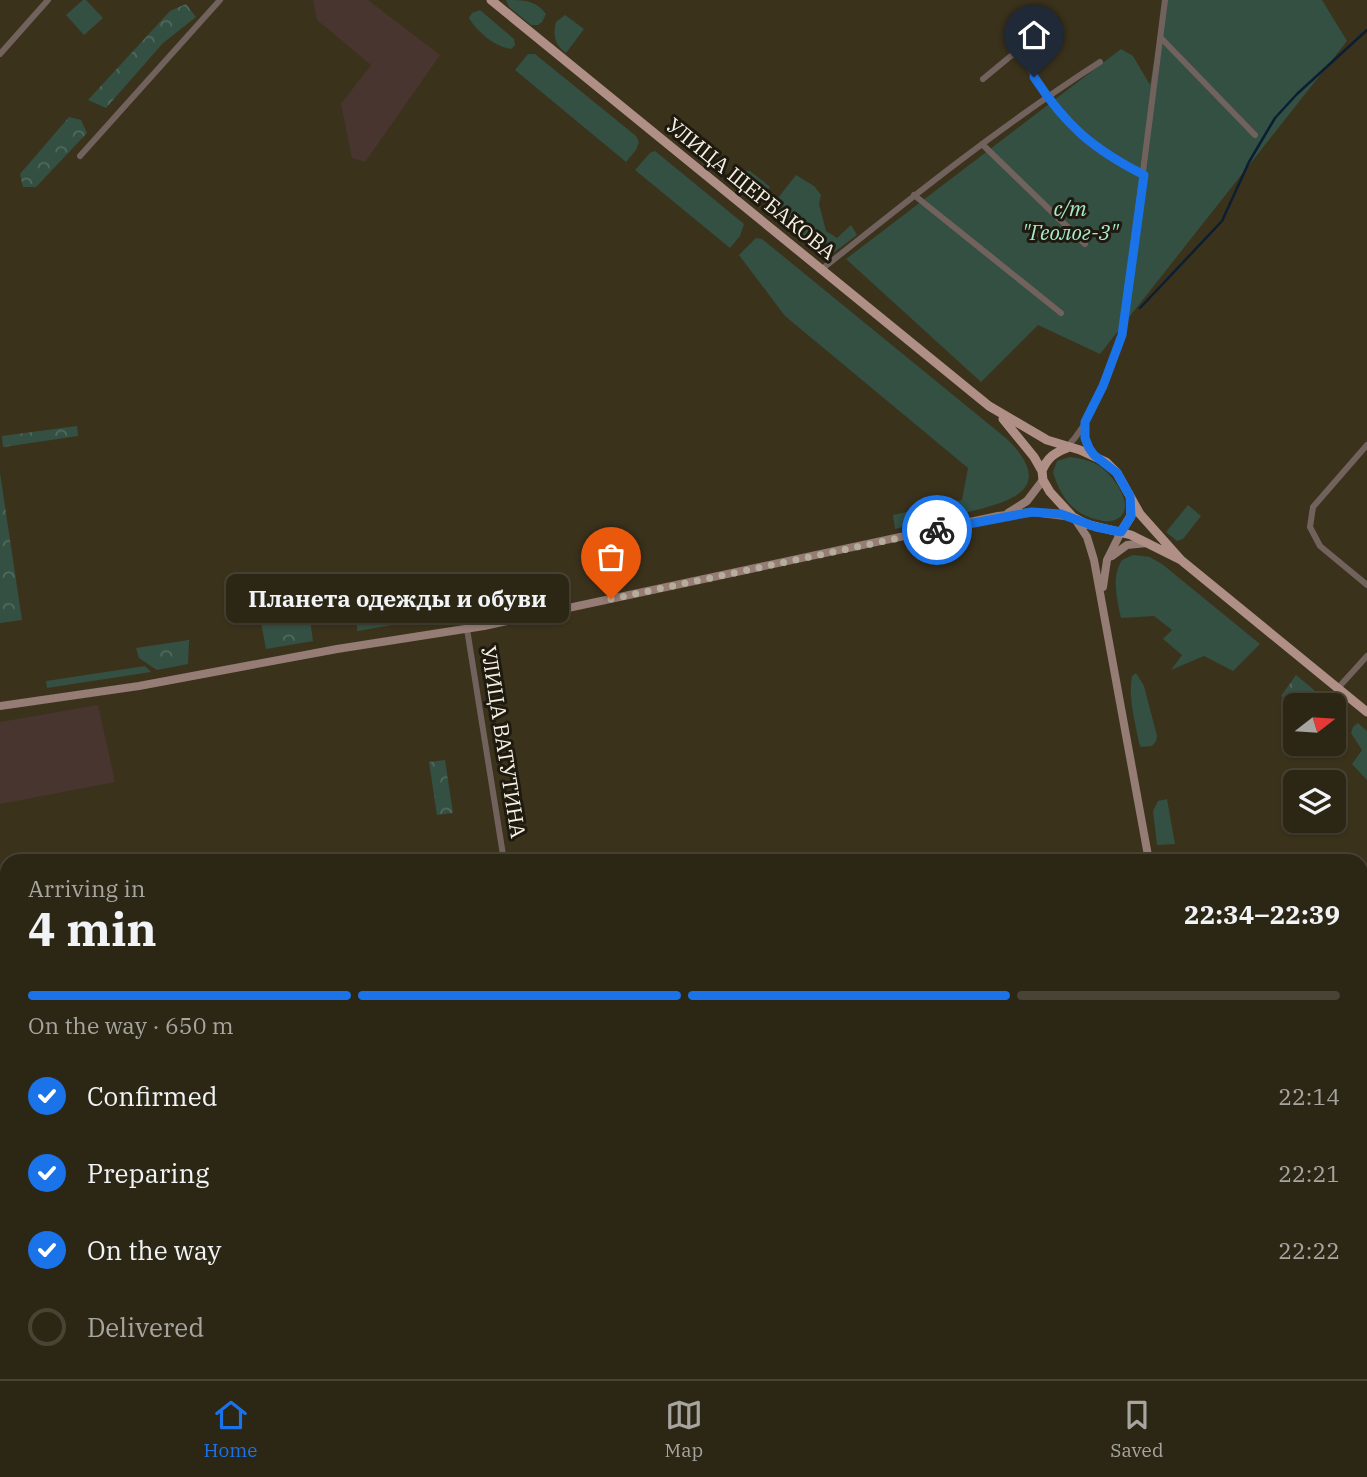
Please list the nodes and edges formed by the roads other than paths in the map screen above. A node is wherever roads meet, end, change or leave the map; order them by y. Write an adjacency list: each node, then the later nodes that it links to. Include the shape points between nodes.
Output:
1 (48, 0): 6 (street)
2 (220, 0): 12 (street)
3 (491, 0): 16 (main road, УЛИЦА ЩЕРБАКОВА)
4 (1165, 0): 5 (street)
5 (1160, 38): 10 (street); 13 (street)
6 (0, 54)
7 (1100, 62): 9 (street)
8 (983, 79): 9 (street, via 1012,55 1019,55)
9 (1047, 97): 11 (street); 13 (street, via 1084,138)
10 (1255, 135)
11 (982, 144): 14 (street); 15 (street)
12 (80, 156)
13 (1144, 175): 19 (street, via 1122,335)
14 (914, 195): 16 (street); 17 (street)
15 (1085, 244)
16 (822, 269): 18 (main road, УЛИЦА ЩЕРБАКОВА)
17 (1061, 313)
18 (989, 406): 21 (main road); 23 (main road, via 1023,442)
19 (1085, 422): 21 (street); 22 (street, via 1085,438)
20 (1367, 445): 31 (street, via 1313,508 1310,527 1320,546)
21 (1067, 448): 22 (main road); 23 (main road, via 1052,455)
22 (1094, 455): 24 (main road, via 1117,473)
23 (1043, 475): 25 (main road, via 1027,501); 26 (main road, via 1058,504)
24 (1130, 496): 27 (main road, via 1131,516); 30 (main road)
25 (998, 516): 26 (main road, via 1032,512); 33 (main road)
26 (1074, 518): 27 (main road); 32 (main road, via 1091,548)
27 (1121, 532): 28 (main road); 29 (main road)
28 (1149, 543): 29 (main road, via 1126,545); 30 (main road)
29 (1107, 560): 32 (main road)
30 (1181, 561): 35 (main road)
31 (1367, 585)
32 (1103, 604): 39 (main road)
33 (467, 629): 36 (main road); 38 (street, УЛИЦА ВАТУТИНА)
34 (1367, 656): 35 (street)
35 (1338, 688): 37 (main road)
36 (0, 706)
37 (1367, 712)
38 (503, 854)
39 (1148, 854)

